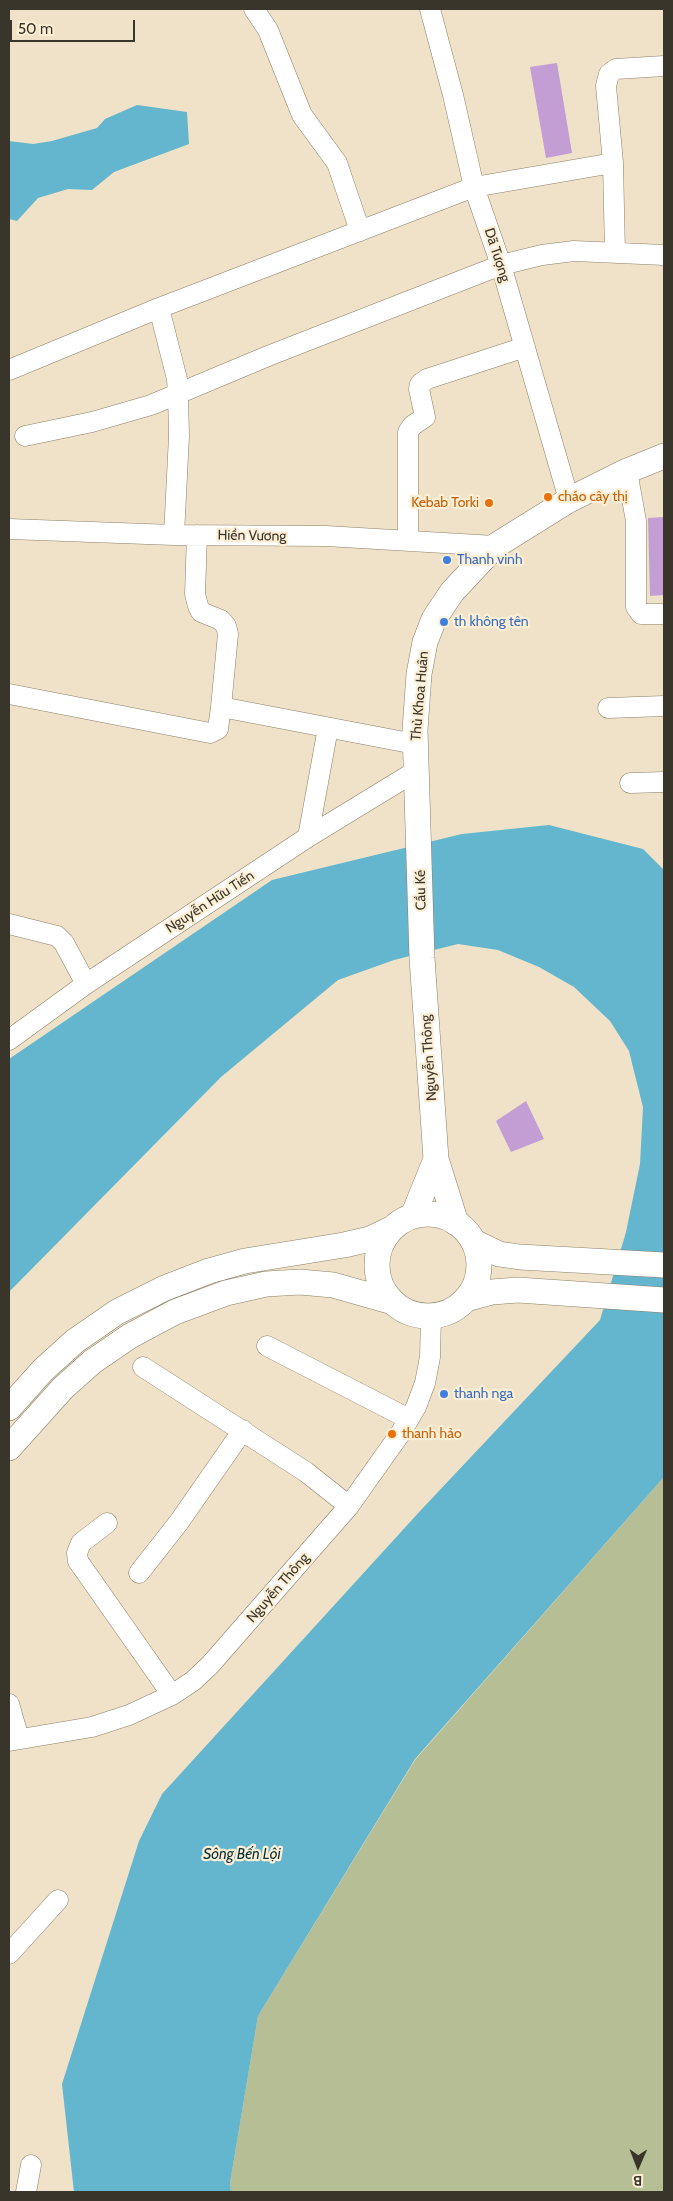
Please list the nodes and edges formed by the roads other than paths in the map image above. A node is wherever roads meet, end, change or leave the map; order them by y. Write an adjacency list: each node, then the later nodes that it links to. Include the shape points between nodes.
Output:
1 (254, 9): 6 (street, via 268,30 302,115 337,163)
2 (430, 9): 5 (street, Dã Tượng)
3 (664, 66): 4 (street, via 616,69 609,74 606,86)
4 (613, 163): 5 (street); 7 (street)
5 (474, 187): 6 (street); 9 (street, Dã Tượng)
6 (360, 231): 10 (street)
7 (615, 253): 8 (street); 9 (street, via 574,251)
8 (664, 255)
9 (501, 265): 11 (street, Dã Tượng); 13 (street)
10 (160, 308): 12 (street); 13 (street)
11 (525, 346): 17 (street, Dã Tượng); 21 (street, via 420,384 425,417 408,432)
12 (9, 370)
13 (178, 394): 14 (street, via 151,405); 19 (street)
14 (25, 436)
15 (664, 456): 16 (main road, Thủ Khoa Huân)
16 (627, 471): 17 (main road, Thủ Khoa Huân); 23 (street, via 636,521 636,608 642,614)
17 (569, 500): 22 (main road, Thủ Khoa Huân)
18 (9, 529): 19 (street, Hiền Vương)
19 (174, 535): 20 (street, Hiền Vương)
20 (197, 535): 21 (street, Hiền Vương); 26 (street, via 195,594 198,606 201,612 222,620 228,634)
21 (408, 540): 22 (street, Hiền Vương)
22 (495, 546): 29 (main road, Thủ Khoa Huân, via 452,592 434,619 425,642 419,674)
23 (664, 614)
24 (9, 694): 26 (street, via 210,733 218,729)
25 (664, 706): 27 (street)
26 (221, 707): 28 (street)
27 (608, 708)
28 (328, 728): 29 (street); 34 (street)
29 (416, 744): 30 (main road, Thủ Khoa Huân)
30 (416, 772): 33 (main road, Thủ Khoa Huân); 34 (street, Nguyễn Hữu Tiến)
31 (664, 782): 32 (street)
32 (630, 783)
33 (419, 823): 36 (main road, Cầu Ké)
34 (308, 837): 37 (street, Nguyễn Hữu Tiến)
35 (9, 924): 37 (street, via 57,936)
36 (422, 958): 39 (main road, Nguyễn Thông)
37 (86, 984): 38 (street, Nguyễn Hữu Tiến)
38 (9, 1040)
39 (436, 1158): 40 (main road, Nguyễn Thông); 41 (main road, Nguyễn Thông)
40 (403, 1222): 41 (main road, via 434,1215); 46 (main road, via 381,1246 377,1265 381,1285); 50 (main road, via 370,1239 245,1260 165,1288 116,1312 75,1341)
41 (456, 1223): 42 (main road)
42 (474, 1242): 43 (main road, via 499,1254 520,1257); 44 (main road, via 479,1272 474,1289)
43 (664, 1266)
44 (466, 1299): 45 (main road, via 518,1290); 47 (main road, via 451,1310)
45 (664, 1300)
46 (393, 1302): 47 (main road, via 417,1315); 53 (main road, via 333,1285 300,1282 266,1284 226,1293 184,1309 130,1336 92,1362 63,1388)
47 (431, 1316): 51 (street, Nguyễn Thông, via 430,1357 425,1383)
48 (267, 1346): 51 (street)
49 (143, 1367): 52 (street)
50 (9, 1408)
51 (409, 1419): 54 (street, Nguyễn Thông)
52 (243, 1430): 54 (street, via 306,1472); 56 (street)
53 (9, 1448)
54 (349, 1506): 57 (street, Nguyễn Thông, via 225,1650 193,1681)
55 (107, 1523): 57 (street, via 81,1543 78,1562)
56 (139, 1573)
57 (172, 1695): 59 (street, Nguyễn Thông, via 129,1715 92,1727)
58 (9, 1704): 59 (street)
59 (14, 1740)
60 (58, 1900): 61 (street)
61 (9, 1954)
62 (31, 2165): 63 (street)
63 (26, 2192)

